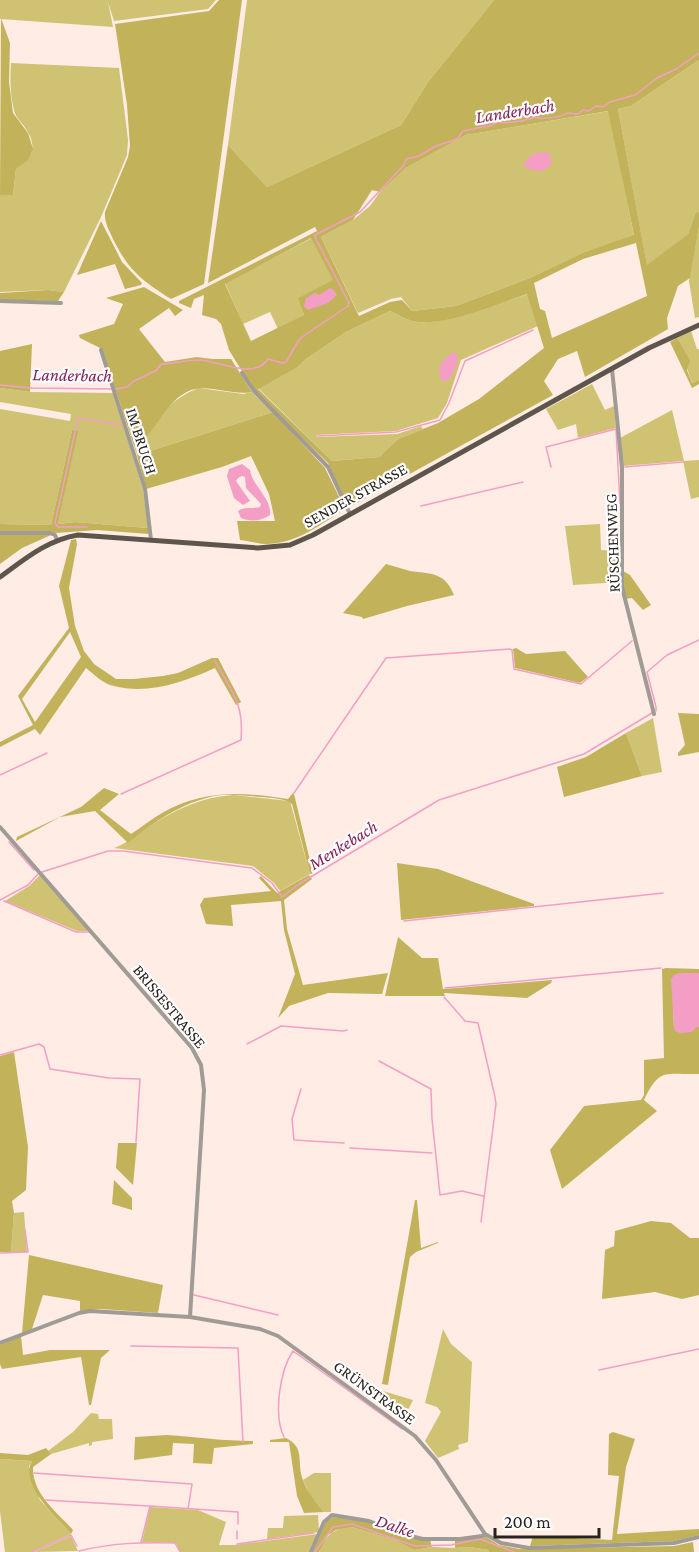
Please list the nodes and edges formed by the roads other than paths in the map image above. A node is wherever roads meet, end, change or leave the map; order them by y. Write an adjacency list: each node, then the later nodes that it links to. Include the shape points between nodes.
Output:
1 (0, 301): 2 (street)
2 (61, 303)
3 (699, 325): 5 (main road, SENDER STRASSE)
4 (101, 351): 10 (street, IM BRUCH, via 145,489)
5 (612, 369): 7 (main road, SENDER STRASSE); 12 (street, RÜSCHENWEG, via 622,468 622,587)
6 (242, 373): 7 (street, via 254,391 328,467)
7 (350, 514): 10 (main road, SENDER STRASSE, via 302,540 279,547)
8 (0, 532): 9 (street, via 50,533)
9 (57, 540): 10 (main road, SENDER STRASSE, via 97,535); 11 (main road, SENDER STRASSE, via 36,550)
10 (151, 540)
11 (0, 577)
12 (654, 714)
13 (0, 827): 14 (street, BRISSESTRASSE, via 192,1048 201,1065 204,1090)
14 (190, 1317): 15 (street, GRÜNSTRASSE, via 90,1311); 16 (street, GRÜNSTRASSE, via 270,1332 415,1436 436,1460)
15 (0, 1343)
16 (484, 1534): 17 (street, via 521,1548 674,1543); 18 (street, via 460,1539 423,1539 369,1521 332,1515 324,1522)
17 (699, 1537)
18 (311, 1552)

